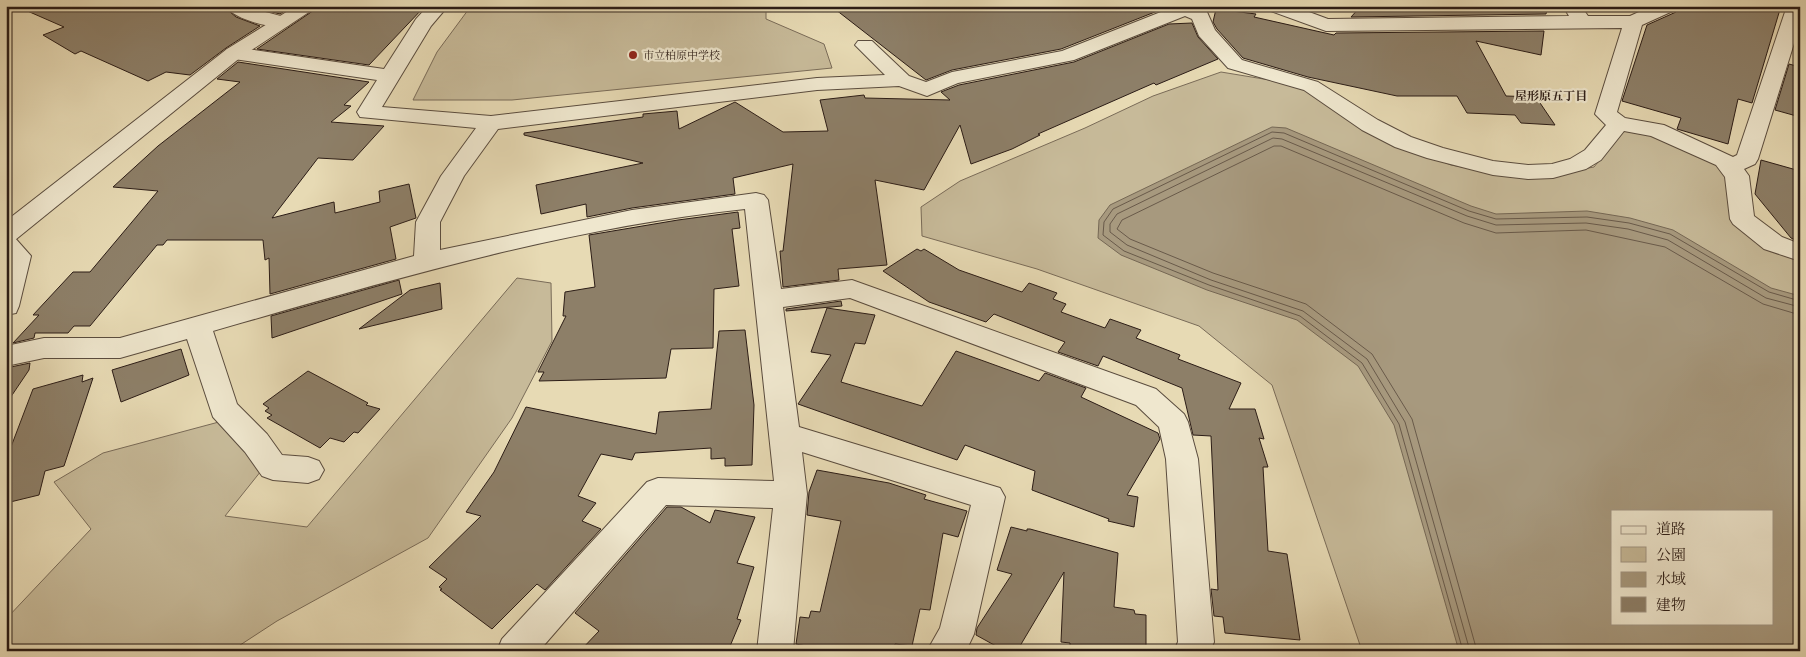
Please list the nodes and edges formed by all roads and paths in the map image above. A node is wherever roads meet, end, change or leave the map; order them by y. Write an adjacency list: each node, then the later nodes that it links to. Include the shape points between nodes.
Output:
1 (234, 6): 10 (street, via 250,15)
2 (309, 6): 10 (street)
3 (439, 6): 15 (street, via 423,23)
4 (1274, 6): 12 (street, via 1326,25)
5 (1354, 6): 12 (street)
6 (1668, 6): 11 (street)
7 (1796, 6): 19 (street, via 1747,159)
8 (1187, 8): 16 (street, via 1067,56 952,78 927,90); 18 (street, via 1200,16 1206,32 1235,64 1311,86 1370,125 1403,142 1435,153 1493,168 1553,171 1578,164 1593,155)
9 (1577, 14): 11 (street); 12 (street)
10 (281, 22): 14 (street)
11 (1633, 22): 18 (street, via 1606,114)
12 (1341, 25)
13 (865, 45): 16 (street)
14 (234, 54): 15 (street); 20 (street)
15 (390, 76): 17 (street, via 368,112)
16 (902, 80): 17 (street, via 817,84)
17 (491, 123): 23 (street, via 453,176 428,222)
18 (1618, 124): 19 (street, via 1656,130 1690,143 1724,160)
19 (1729, 166): 22 (street, via 1737,176 1742,219 1773,243)
20 (6, 234)
21 (6, 244): 25 (street, via 18,256)
22 (1800, 253)
23 (427, 261): 24 (street, via 619,221 756,200); 26 (street)
24 (769, 300): 28 (street); 34 (street, via 852,289 1146,398 1173,422 1182,459 1196,642)
25 (6, 306)
26 (197, 324): 27 (street, via 120,348 44,348); 29 (street, via 224,409 256,443 273,467)
27 (6, 356)
28 (784, 435): 30 (street); 33 (street, via 989,497 956,634)
29 (308, 470)
30 (790, 494): 31 (street, via 658,491); 32 (street)
31 (515, 651)
32 (775, 651)
33 (945, 651)
34 (1192, 651)

